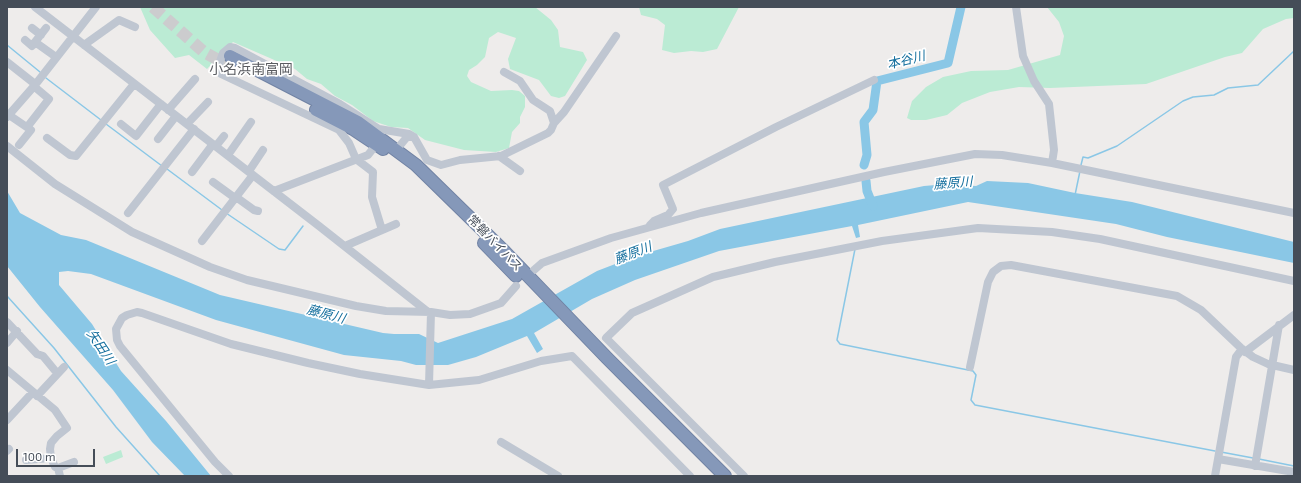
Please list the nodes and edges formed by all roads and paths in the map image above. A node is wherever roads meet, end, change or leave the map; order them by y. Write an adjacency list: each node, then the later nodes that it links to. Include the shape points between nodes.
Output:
1 (35, 7): 6 (street)
2 (96, 7): 6 (street)
3 (1016, 7): 42 (street, via 1023,56 1034,81 1049,104 1054,150)
4 (135, 27): 10 (street, via 119,20)
5 (32, 28): 9 (street, via 43,32)
6 (73, 36): 10 (street); 11 (street)
7 (616, 36): 25 (street)
8 (25, 40): 9 (street, via 32,46)
9 (36, 42): 11 (street)
10 (84, 45): 17 (street)
11 (56, 58): 18 (street)
12 (228, 60): 36 (highway, 常磐バイパス)
13 (7, 62): 18 (street)
14 (504, 72): 25 (street, via 520,81 533,100 550,111)
15 (195, 79): 21 (street)
16 (874, 80): 53 (street, via 776,126 663,185 673,209 668,215 651,222)
17 (134, 84): 20 (street); 32 (street, via 76,156 70,155)
18 (35, 85): 22 (street); 27 (street, via 49,99)
19 (208, 102): 28 (street)
20 (161, 104): 21 (street); 26 (street, via 136,136)
21 (168, 110): 23 (street)
22 (8, 116): 27 (street)
23 (176, 116): 28 (street); 33 (street)
24 (250, 122): 39 (street)
25 (554, 123): 40 (street, via 548,133)
26 (122, 124)
27 (28, 126): 34 (street, via 31,130)
28 (190, 127): 35 (street); 51 (street)
29 (398, 132): 31 (street); 36 (street, via 394,140); 41 (street, via 379,129 340,104 235,48 231,47 225,51 218,67 221,74 339,130 349,143)
30 (224, 136): 35 (street)
31 (414, 137): 36 (street, via 406,137); 40 (street, via 427,160 438,164)
32 (47, 138)
33 (158, 139)
34 (18, 145)
35 (215, 145): 39 (street); 44 (street)
36 (387, 145): 41 (street); 57 (highway, 常磐バイパス, via 434,181); 57 (highway, 常磐バイパス, via 393,156)
37 (7, 146): 59 (street, via 55,184 132,232 210,267 260,283 356,306 400,313)
38 (263, 150): 45 (street)
39 (228, 155): 45 (street)
40 (499, 156): 43 (street)
41 (356, 159): 47 (street); 54 (street, via 372,172 372,197)
42 (1052, 163): 50 (street); 53 (street, via 1002,155 976,154 884,172)
43 (520, 171)
44 (192, 172)
45 (251, 173): 47 (street); 48 (street)
46 (213, 182): 48 (street)
47 (274, 191): 56 (street)
48 (236, 197): 49 (street); 55 (street)
49 (258, 211)
50 (1294, 213)
51 (128, 214)
52 (396, 224): 54 (street)
53 (649, 227): 57 (street, via 542,263)
54 (382, 230): 56 (street)
55 (202, 241)
56 (345, 246): 59 (street)
57 (526, 280): 59 (street, via 501,302 477,312 462,315); 64 (highway, 常磐バイパス)
58 (1294, 281): 89 (street, via 1100,239 1045,232 978,228 874,242 775,262 713,278 632,312 606,338)
59 (429, 312): 73 (street)
60 (1294, 314): 62 (street)
61 (7, 322): 63 (street)
62 (1279, 326): 66 (street); 67 (street)
63 (17, 331): 65 (street); 72 (street)
64 (581, 336): 87 (highway, 常磐バイパス); 88 (highway, 常磐バイパス)
65 (7, 343)
66 (1244, 350): 67 (street); 69 (street, via 1201,310 1177,296 1011,265 1001,266 993,272 988,282); 78 (street, via 1236,358)
67 (1273, 365): 71 (street); 81 (street)
68 (64, 367): 72 (street)
69 (970, 367)
70 (7, 370): 74 (street)
71 (1294, 370)
72 (57, 373): 74 (street)
73 (429, 385): 84 (street, via 360,374 231,344 142,313 137,312 122,318 116,329 120,346); 86 (street, via 479,380 541,361 572,356)
74 (35, 394): 75 (street); 77 (street, via 55,410 67,428 51,443)
75 (7, 420)
76 (501, 442): 85 (street)
77 (51, 458): 79 (street); 82 (street)
78 (1218, 459): 81 (street); 90 (street)
79 (26, 460)
80 (74, 462): 82 (street)
81 (1255, 466): 83 (street)
82 (59, 472)
83 (1294, 472)
84 (229, 476)
85 (558, 476)
86 (690, 476)
87 (713, 476)
88 (725, 476)
89 (744, 476)
90 (1215, 476)

